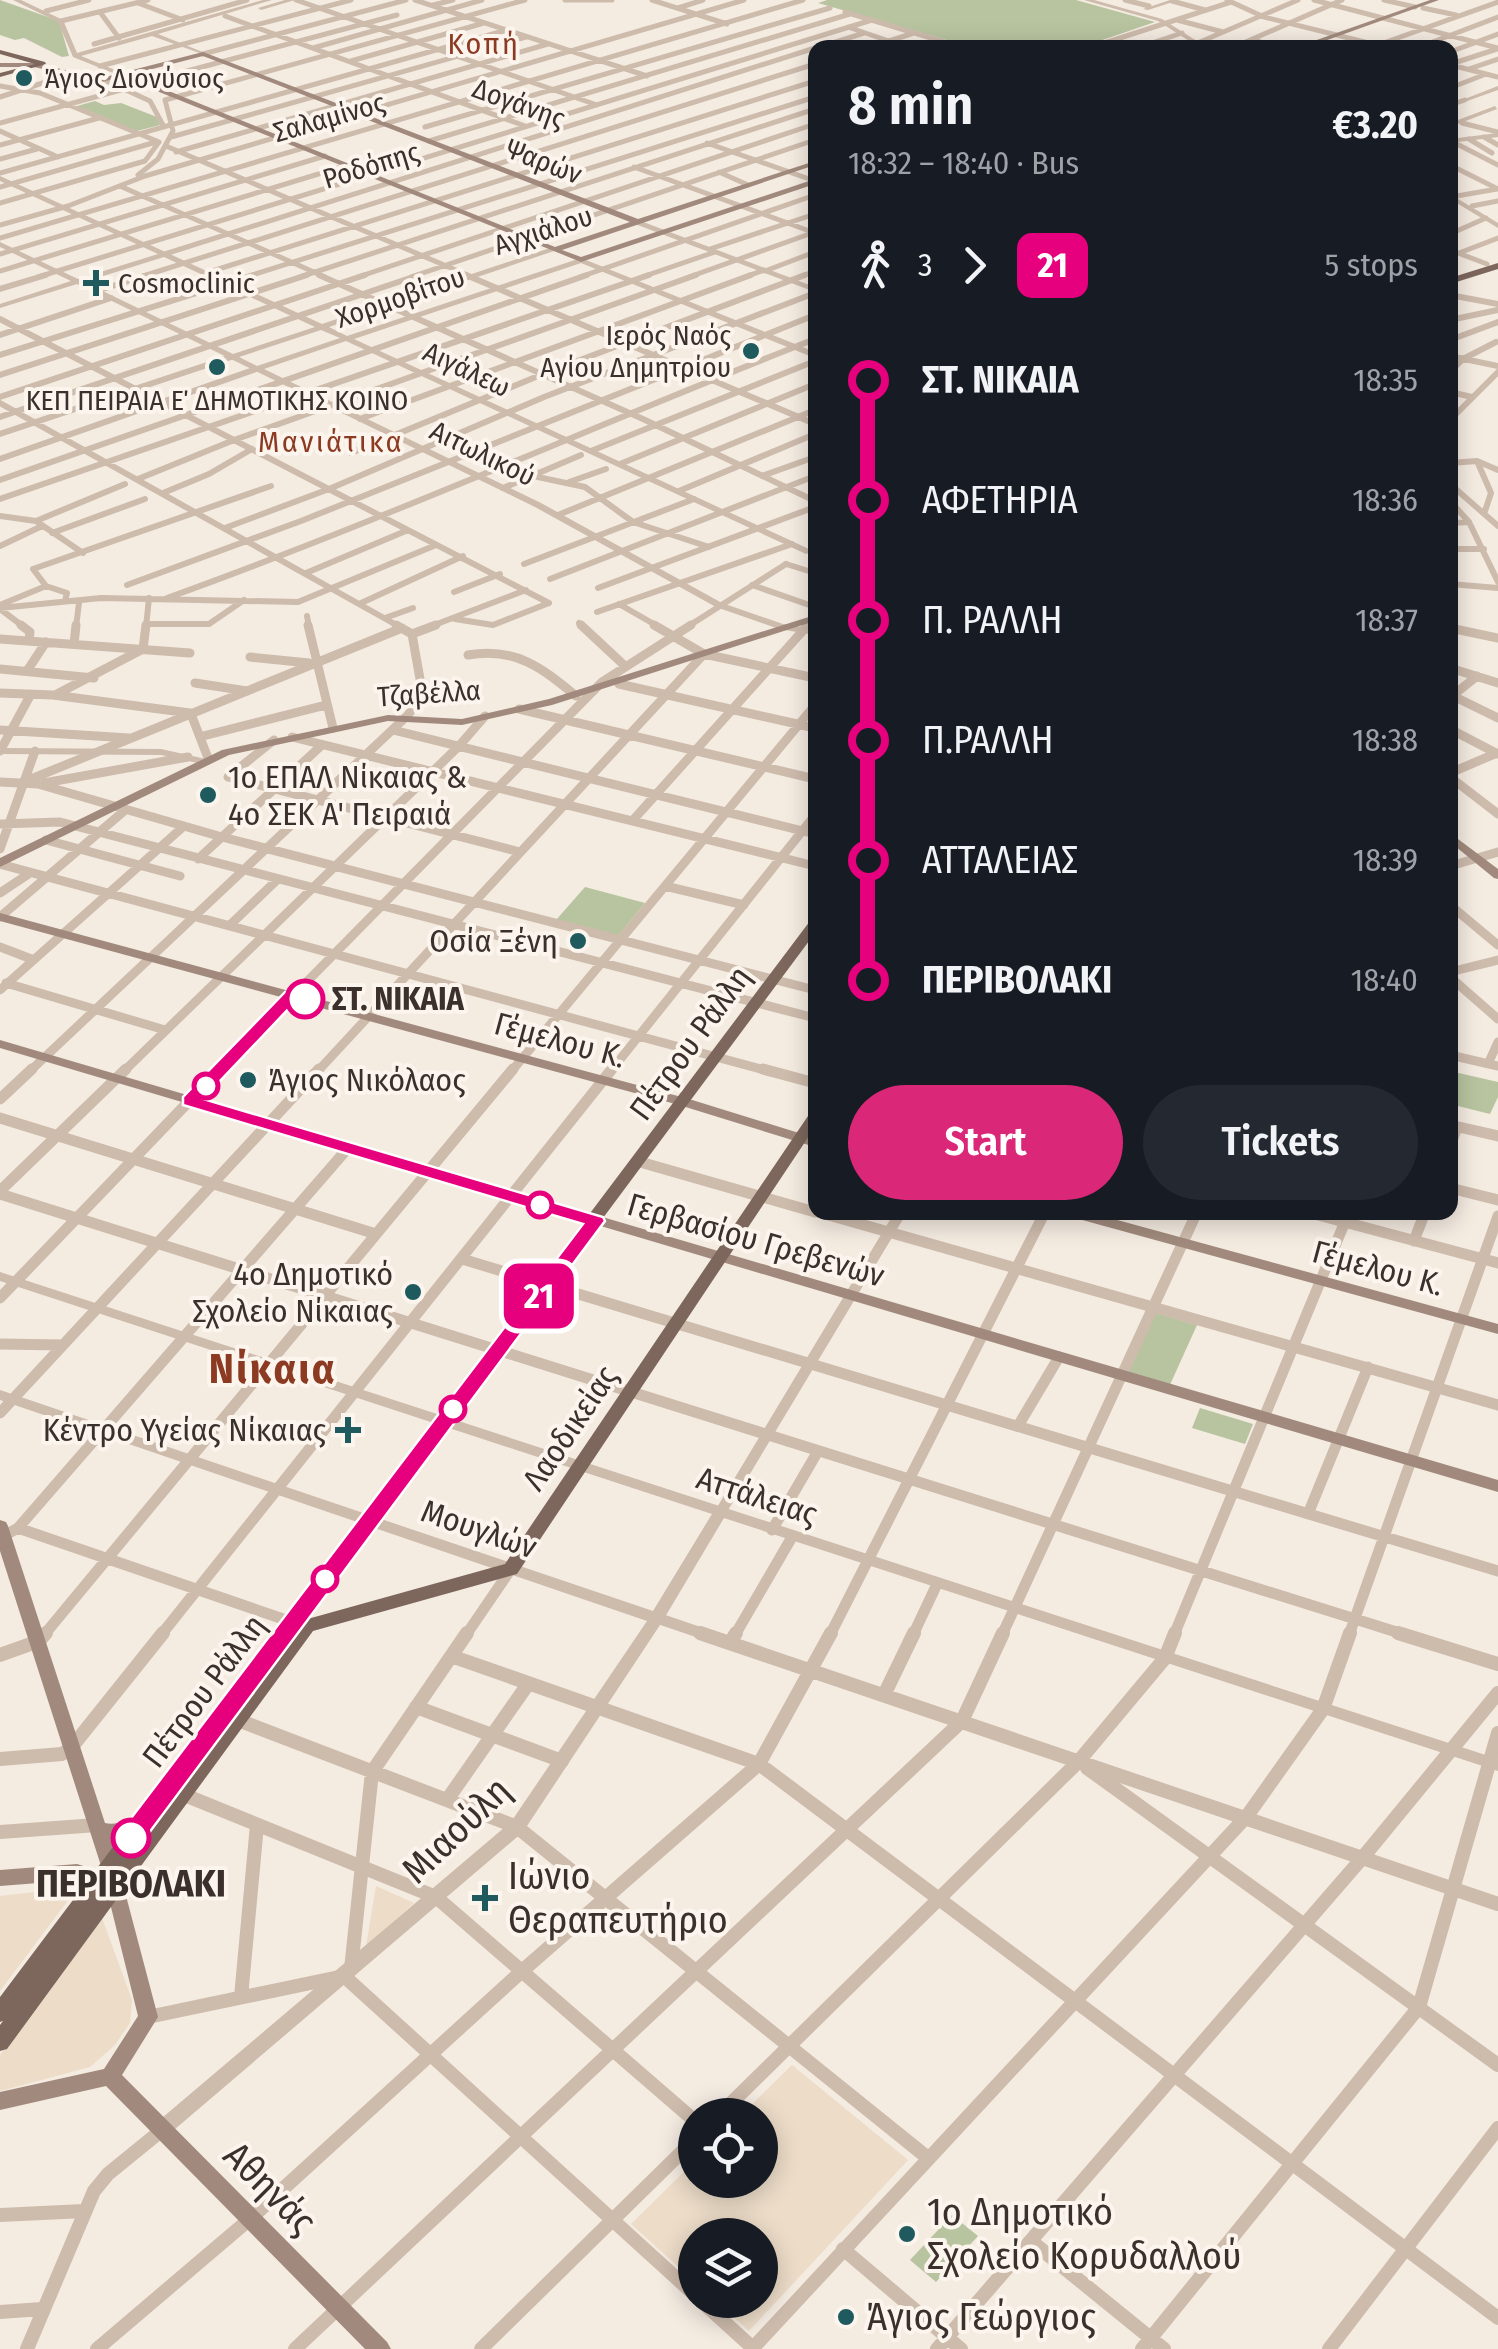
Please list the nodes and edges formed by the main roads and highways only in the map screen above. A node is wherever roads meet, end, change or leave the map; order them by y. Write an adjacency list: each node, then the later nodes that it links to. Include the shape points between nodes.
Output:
1 (1436, 0): 3 (main road)
2 (1446, 0): 3 (main road)
3 (1419, 8): 4 (main road)
4 (1341, 35): 5 (main road); 6 (main road)
5 (1324, 40)
6 (1328, 40)
7 (203, 54): 10 (main road); 11 (main road)
8 (2, 63): 9 (main road); 9 (main road); 9 (main road)
9 (39, 65): 11 (main road, via 104,80)
10 (256, 74): 14 (main road, Ψαρών)
11 (123, 75): 15 (main road)
12 (808, 166): 14 (main road, Αγχιάλου)
13 (808, 183): 15 (main road, Χορμοβίτου, via 581,260)
14 (638, 222): 15 (main road, Αγχιάλου)
15 (556, 249)
16 (1495, 266): 17 (main road)
17 (1458, 275)
18 (808, 620): 20 (main road, Τζαβέλλα, via 619,684 484,719 407,716 205,759)
19 (1458, 843): 21 (main road)
20 (0, 864)
21 (1498, 875)
22 (0, 917): 25 (main road, Γέμελου Κ.)
23 (808, 934): 25 (main road, Πέτρου Ράλλη)
24 (0, 1044): 28 (main road, Γερβασίου Γρεβενών)
25 (684, 1102): 26 (main road, Γέμελου Κ.); 28 (main road, Πέτρου Ράλλη)
26 (807, 1141): 29 (main road, Λαοδικείας)
27 (1098, 1220): 30 (main road, Γέμελου Κ.)
28 (596, 1221): 29 (main road, Γερβασίου Γρεβενών); 34 (main road, Πέτρου Ράλλη)
29 (720, 1258): 31 (main road, Γερβασίου Γρεβενών); 33 (main road, Λαοδικείας, via 511,1569)
30 (1498, 1329)
31 (1498, 1486)
32 (6, 1532): 35 (main road)
33 (316, 1620): 36 (main road, Πέτρου Ράλλη, via 182,1794)
34 (143, 1822): 35 (main road, via 114,1833); 36 (main road, Πέτρου Ράλλη)
35 (97, 1827): 36 (main road)
36 (109, 1876): 37 (main road); 38 (main road, Πέτρου Ράλλη); 39 (main road, Πέτρου Ράλλη); 40 (main road, via 148,2017)
37 (0, 1878)
38 (0, 2013)
39 (0, 2042)
40 (110, 2076): 41 (main road); 42 (main road, Αθηνάς)
41 (0, 2101)
42 (380, 2349)

